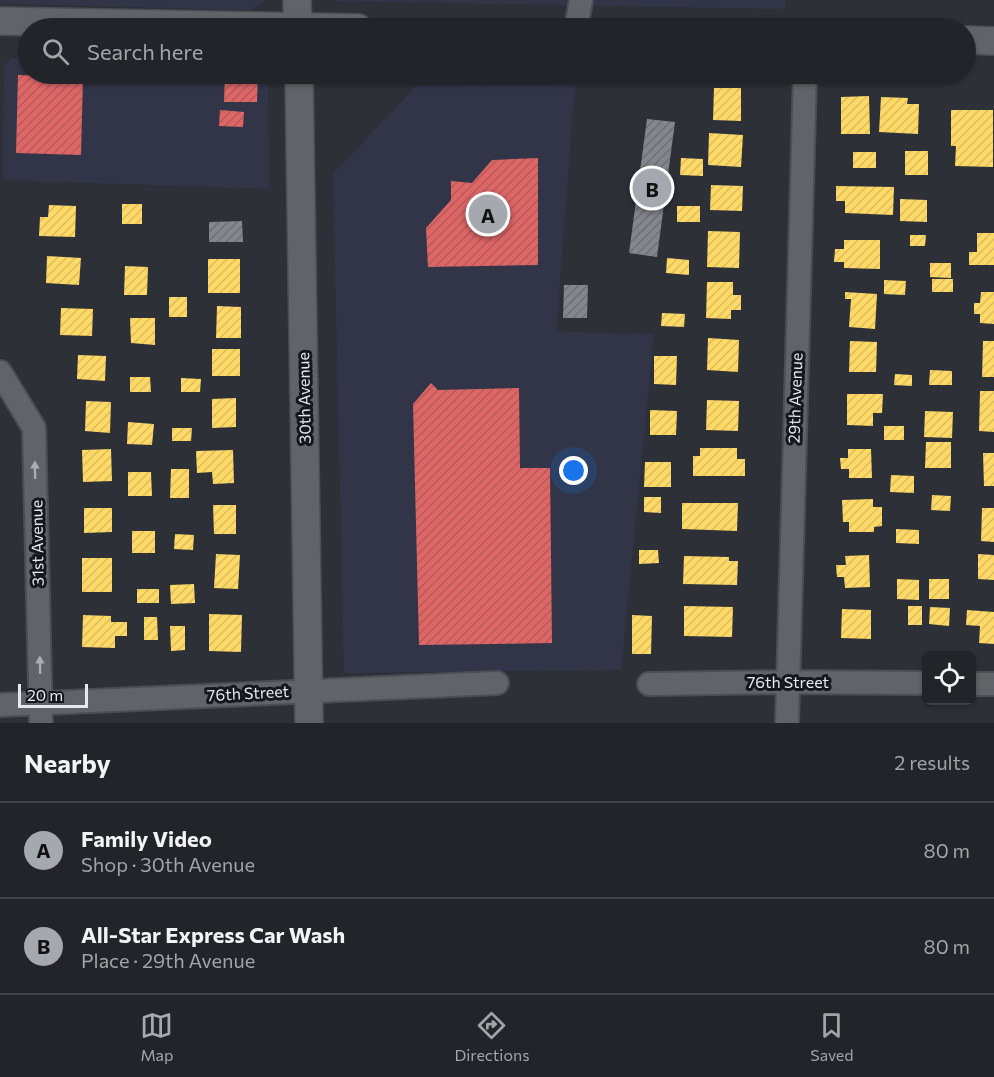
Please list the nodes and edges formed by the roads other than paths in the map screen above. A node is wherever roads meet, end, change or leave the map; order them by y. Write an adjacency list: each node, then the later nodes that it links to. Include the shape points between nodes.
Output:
1 (297, 0): 3 (street)
2 (581, 0): 4 (street)
3 (298, 18)
4 (578, 18)
5 (0, 21): 6 (street)
6 (18, 21)
7 (976, 40): 8 (street)
8 (994, 41)
9 (299, 84): 18 (street, 30th Avenue)
10 (805, 84): 12 (street, 29th Avenue)
11 (0, 372): 20 (street, 31st Avenue, one-way to 11, via 34,428)
12 (787, 682): 14 (street, 76th Street); 15 (street, 76th Street); 22 (street, 29th Avenue)
13 (497, 683): 18 (street, 76th Street)
14 (922, 683)
15 (649, 684)
16 (976, 684): 17 (street)
17 (994, 684)
18 (308, 690): 20 (street, 76th Street); 21 (street, 30th Avenue)
19 (0, 705): 20 (street, 76th Street)
20 (41, 713)
21 (309, 723)
22 (787, 723)

